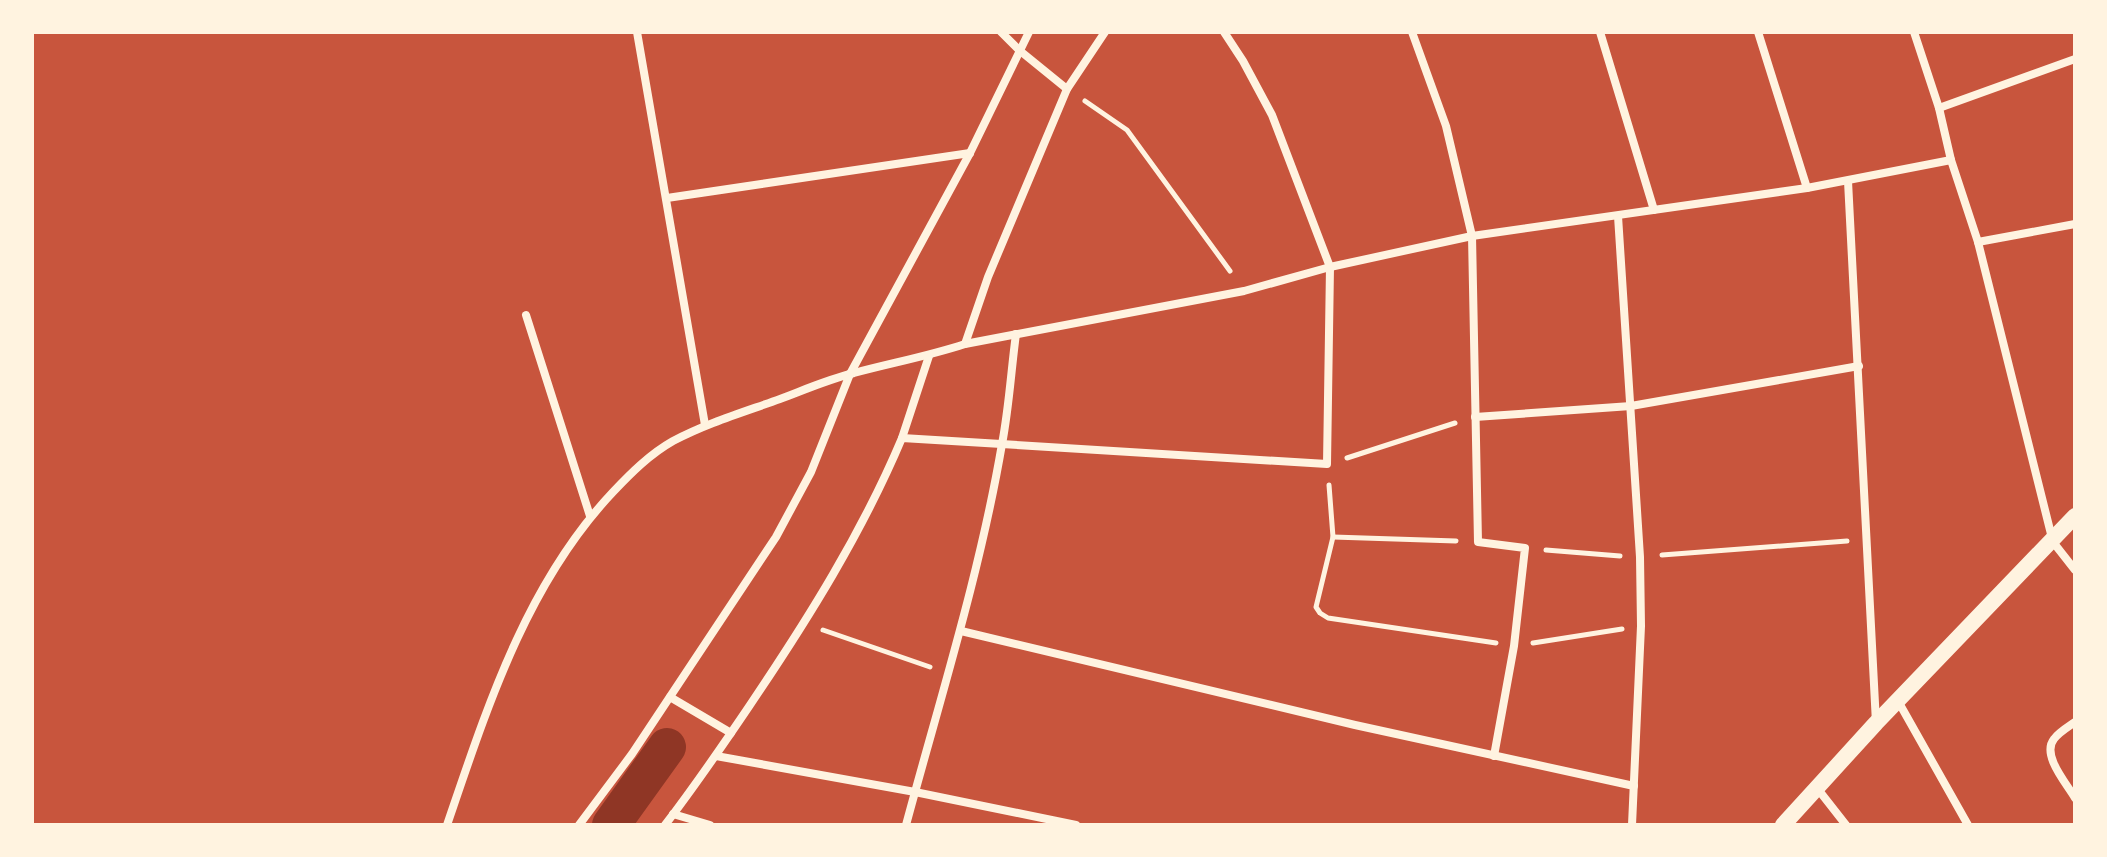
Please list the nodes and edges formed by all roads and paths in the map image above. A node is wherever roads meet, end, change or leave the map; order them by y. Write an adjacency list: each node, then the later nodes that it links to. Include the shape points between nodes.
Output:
1 (637, 32): 18 (street)
2 (1001, 32): 10 (street)
3 (1029, 32): 10 (street)
4 (1105, 32): 12 (street)
5 (1224, 32): 24 (street, via 1272,115)
6 (1412, 32): 22 (street, via 1446,126)
7 (1600, 32): 19 (street)
8 (1758, 32): 17 (street)
9 (1914, 32): 13 (street)
10 (1019, 50): 12 (street); 14 (street)
11 (2075, 59): 13 (street)
12 (1067, 89): 25 (path, via 1127,130); 28 (street)
13 (1939, 108): 15 (street)
14 (970, 153): 18 (street); 31 (street)
15 (1951, 160): 16 (street); 23 (street)
16 (1848, 181): 17 (street); 30 (street)
17 (1807, 188): 19 (street)
18 (667, 198): 34 (street)
19 (1654, 210): 20 (street)
20 (1618, 216): 22 (street); 32 (street)
21 (2075, 224): 23 (street)
22 (1472, 236): 24 (street); 33 (street)
23 (1978, 242): 43 (street)
24 (1330, 267): 25 (street); 37 (street)
25 (1244, 291): 27 (street)
26 (526, 315): 38 (street)
27 (1016, 334): 28 (street); 36 (street)
28 (965, 344): 29 (street)
29 (929, 356): 31 (street); 35 (street)
30 (1859, 366): 32 (street); 41 (street)
31 (850, 374): 34 (street); 52 (street, via 811,472 776,537)
32 (1631, 406): 33 (street); 45 (street)
33 (1475, 417): 37 (path); 42 (street)
34 (705, 425): 38 (street, via 638,466)
35 (902, 438): 36 (street); 47 (street, via 878,494)
36 (1002, 443): 37 (street); 49 (street)
37 (1327, 464): 40 (path)
38 (590, 516): 64 (street, via 528,613)
39 (2075, 516): 43 (main road)
40 (1333, 537): 42 (path); 50 (path, via 1316,607 1328,618)
41 (1865, 539): 45 (path); 55 (street)
42 (1478, 542): 44 (street)
43 (2053, 542): 46 (street); 53 (main road)
44 (1525, 548): 45 (path); 50 (street)
45 (1640, 557): 48 (street)
46 (2075, 570)
47 (805, 624): 51 (path); 56 (street)
48 (1641, 626): 50 (path); 59 (street)
49 (961, 631): 51 (street); 58 (street)
50 (1514, 646): 58 (street)
51 (947, 673): 61 (street)
52 (670, 697): 56 (street); 65 (street)
53 (1898, 701): 55 (main road); 73 (street)
54 (2075, 722): 62 (street, via 2050,747)
55 (1876, 723): 60 (main road)
56 (731, 733): 57 (street)
57 (716, 756): 61 (street); 63 (street)
58 (1494, 756): 59 (street)
59 (1634, 786): 70 (street)
60 (1817, 787): 71 (main road); 72 (street)
61 (915, 792): 68 (street); 69 (street)
62 (2075, 798)
63 (673, 814): 66 (street); 67 (street)
64 (447, 825)
65 (579, 825)
66 (665, 825)
67 (710, 825)
68 (906, 825)
69 (1076, 825)
70 (1632, 825)
71 (1783, 825)
72 (1846, 825)
73 (1968, 825)

